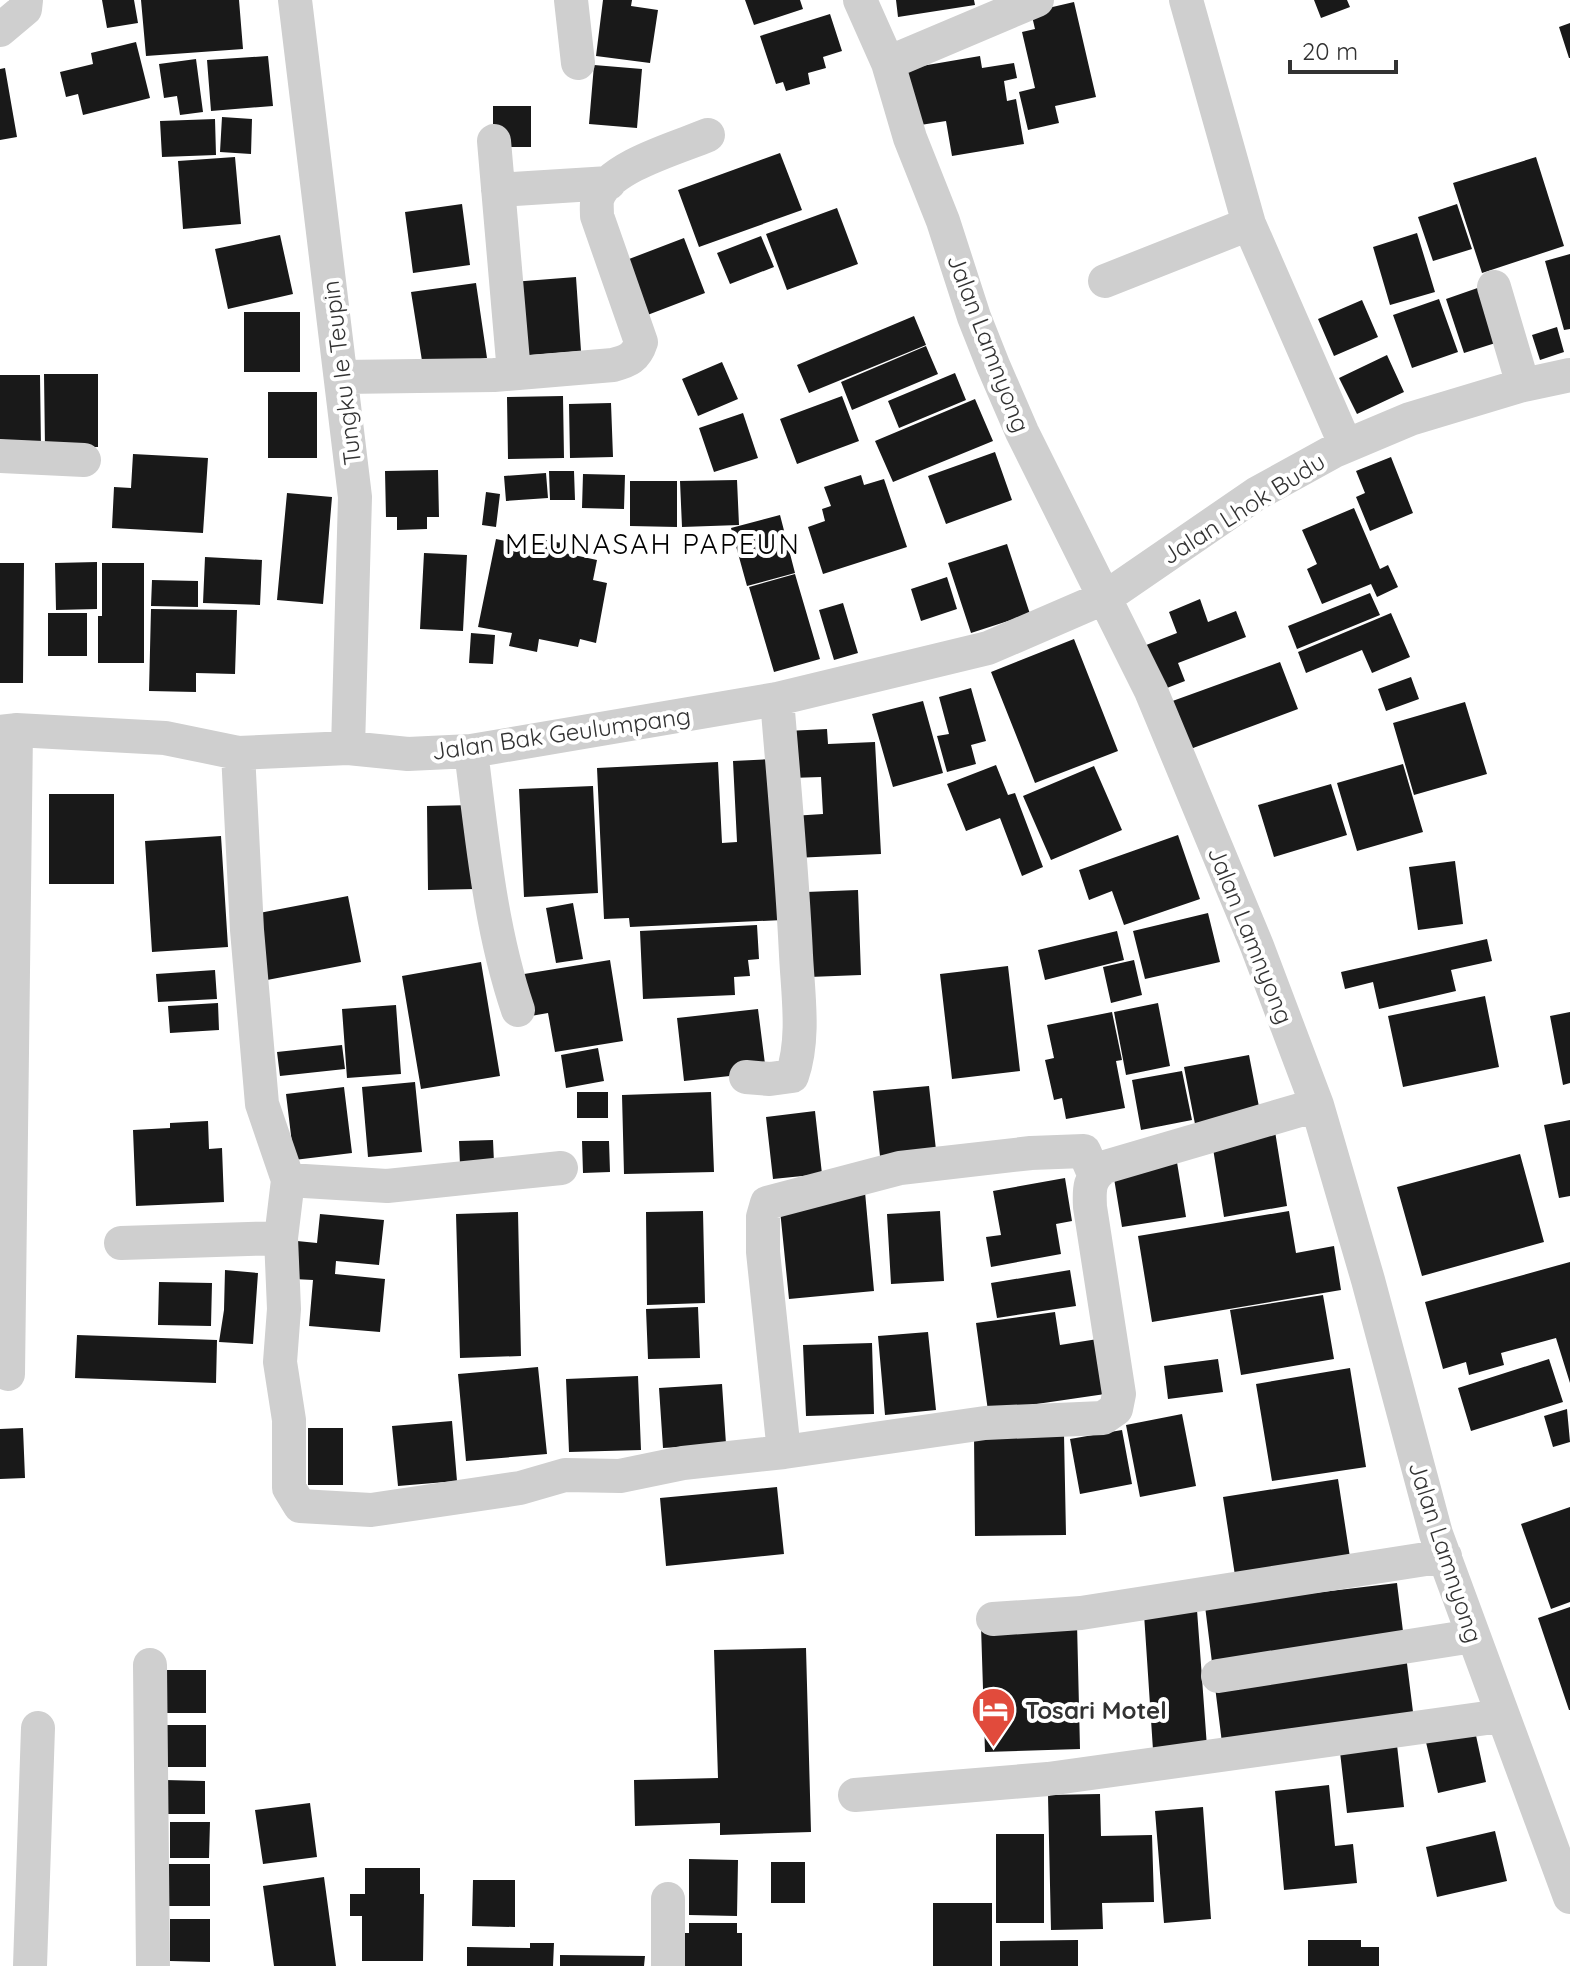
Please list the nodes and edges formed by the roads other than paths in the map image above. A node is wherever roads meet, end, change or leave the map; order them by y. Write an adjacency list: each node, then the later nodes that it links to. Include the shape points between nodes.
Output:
1 (26, 0): 7 (street, via 25,9)
2 (295, 0): 19 (street, Tungku Ie Teupin)
3 (571, 0): 8 (street)
4 (860, 0): 9 (street, Jalan Lamnyong)
5 (1037, 0): 9 (street)
6 (1186, 0): 14 (street)
7 (0, 30)
8 (578, 63)
9 (888, 63): 24 (street, Jalan Lamnyong, via 993,365)
10 (708, 135): 12 (street, via 629,168)
11 (494, 141): 13 (street)
12 (609, 183): 13 (street); 17 (street, via 598,197 597,216 641,342 637,354 613,365)
13 (498, 190): 17 (street)
14 (1249, 224): 15 (street); 21 (street)
15 (1105, 281)
16 (1494, 287): 20 (street)
17 (514, 373): 19 (street)
18 (1570, 375): 20 (street, Jalan Lhok Budu)
19 (342, 377): 27 (street, Tungku Ie Teupin, via 355,497)
20 (1523, 385): 21 (street, Jalan Lhok Budu, via 1410,419)
21 (1346, 446): 24 (street, Jalan Lhok Budu, via 1256,494)
22 (0, 456): 23 (street)
23 (84, 460)
24 (1106, 597): 25 (street, Jalan Bak Geulumpang, via 988,648); 32 (street, Jalan Lamnyong, via 1257,946)
25 (777, 699): 28 (street, Jalan Bak Geulumpang); 31 (street, via 792,871 799,1057 792,1076)
26 (8, 731): 29 (street, Jalan Bak Geulumpang, via 165,738); 38 (street)
27 (348, 748): 28 (street, Jalan Bak Geulumpang, via 408,754); 29 (street, Jalan Bak Geulumpang)
28 (471, 751): 30 (street, via 487,878)
29 (238, 753): 35 (street, via 262,1104)
30 (518, 1010)
31 (746, 1077)
32 (1317, 1105): 34 (street); 40 (street, Jalan Lamnyong)
33 (561, 1168): 35 (street, via 387,1186)
34 (1094, 1174): 39 (street, via 1090,1207 1119,1394 1112,1415 985,1423); 39 (street, via 1084,1151 1031,1153 900,1168 767,1203 763,1252)
35 (288, 1180): 36 (street)
36 (281, 1238): 37 (street); 39 (street, via 280,1362 289,1420 289,1488 300,1506 371,1510 520,1488 565,1475 620,1476)
37 (121, 1243)
38 (8, 1374)
39 (784, 1452)
40 (1445, 1556): 41 (street, via 1081,1613); 42 (street, Jalan Lamnyong)
41 (993, 1619)
42 (1473, 1636): 44 (street); 45 (street, Jalan Lamnyong)
43 (150, 1665): 51 (street)
44 (1218, 1676)
45 (1501, 1716): 47 (street, via 1048,1779); 48 (street, Jalan Lamnyong)
46 (38, 1728): 50 (street)
47 (855, 1795)
48 (1570, 1897)
49 (668, 1899): 52 (street)
50 (30, 1966)
51 (153, 1966)
52 (668, 1966)

